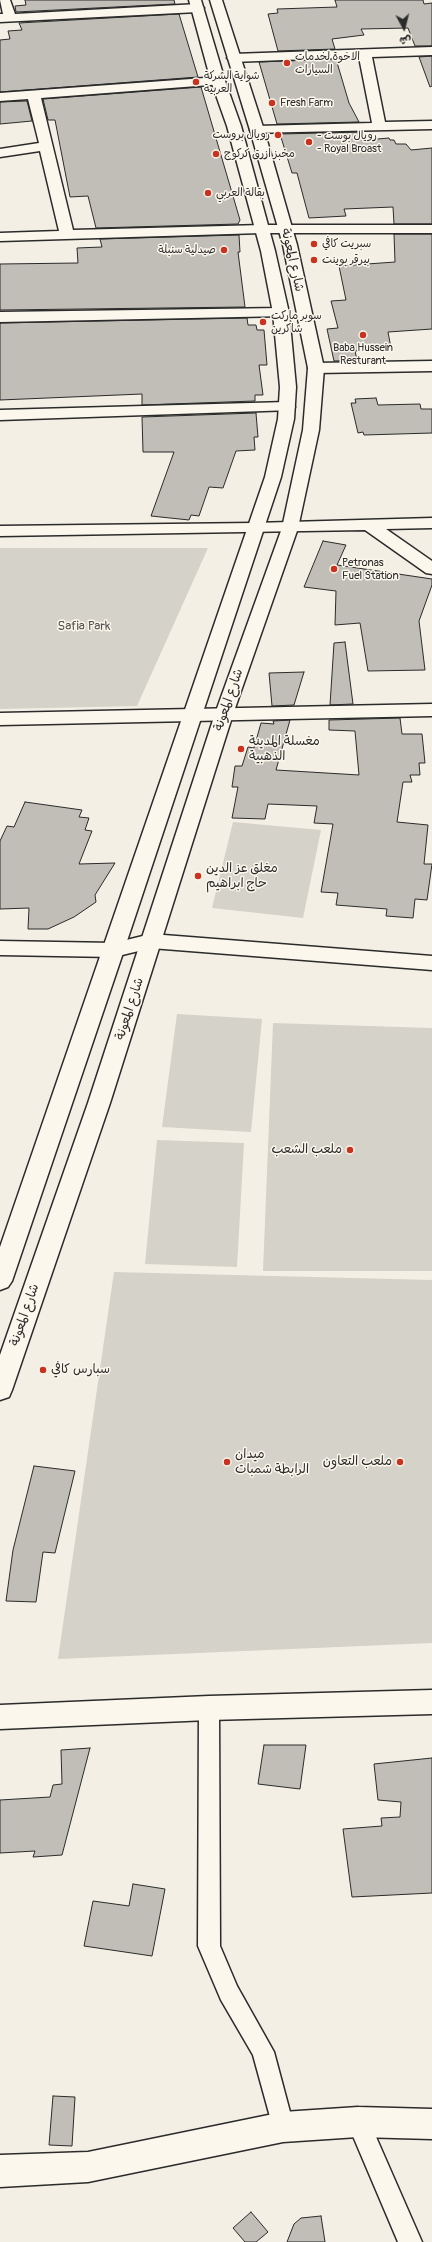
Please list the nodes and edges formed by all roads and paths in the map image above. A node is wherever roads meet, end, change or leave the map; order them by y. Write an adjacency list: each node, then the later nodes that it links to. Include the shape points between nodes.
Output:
1 (4, 0): 4 (main road)
2 (216, 0): 7 (main road, شارع المعونة)
3 (196, 4): 4 (main road); 8 (main road, شارع المعونة)
4 (5, 18)
5 (432, 51): 6 (main road)
6 (365, 54): 7 (main road); 12 (main road)
7 (233, 58): 13 (main road, شارع المعونة)
8 (218, 81): 9 (main road); 16 (main road, شارع المعونة, via 234,126)
9 (34, 95): 10 (main road); 14 (main road)
10 (0, 97)
11 (432, 125): 12 (main road)
12 (379, 126): 13 (main road)
13 (257, 130): 17 (main road, شارع المعونة)
14 (45, 146): 15 (main road); 19 (main road)
15 (0, 153)
16 (262, 229): 17 (main road); 19 (main road); 21 (main road, شارع المعونة)
17 (286, 229): 18 (main road); 24 (main road, شارع المعونة)
18 (432, 229)
19 (67, 234): 20 (main road)
20 (0, 237)
21 (281, 313): 22 (main road); 25 (main road, شارع المعونة, via 288,372)
22 (0, 317)
23 (432, 366): 24 (main road)
24 (316, 368): 30 (main road, شارع المعونة, via 311,430)
25 (287, 407): 26 (main road); 29 (main road, شارع المعونة, via 278,460)
26 (0, 415)
27 (432, 524): 28 (main road)
28 (369, 525): 30 (main road); 32 (main road)
29 (254, 528): 30 (main road); 31 (main road); 35 (main road, شارع المعونة)
30 (290, 528): 34 (main road, شارع المعونة)
31 (0, 531)
32 (432, 569)
33 (432, 710): 34 (main road)
34 (224, 714): 35 (main road); 37 (main road, شارع المعونة)
35 (192, 716): 36 (main road); 39 (main road, شارع المعونة)
36 (0, 719)
37 (151, 941): 39 (main road); 40 (main road); 42 (main road, شارع المعونة, via 99,1103)
38 (0, 948): 39 (main road)
39 (114, 950): 41 (main road, شارع المعونة)
40 (432, 963)
41 (0, 1282)
42 (0, 1390)
43 (432, 1702): 44 (main road)
44 (209, 1708): 45 (main road); 48 (lane, via 209,1946 229,1993 263,2052)
45 (0, 1717)
46 (358, 2122): 47 (main road); 48 (main road); 50 (lane)
47 (432, 2124)
48 (283, 2127): 49 (main road, via 88,2167)
49 (0, 2172)
50 (410, 2242)

